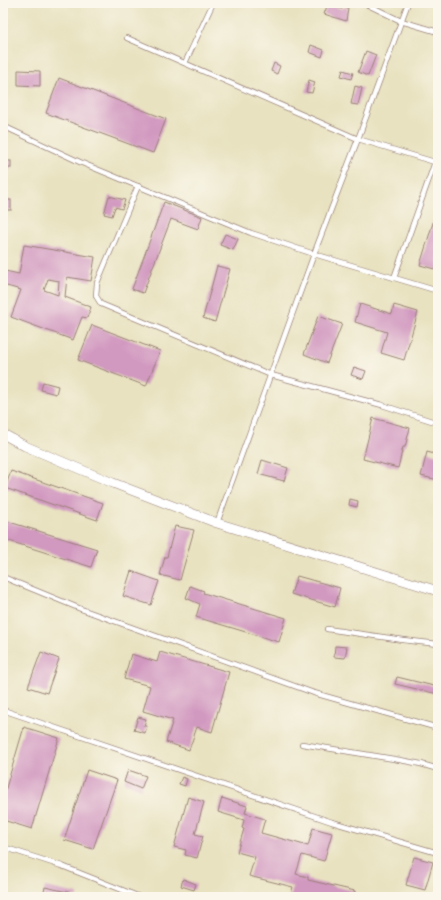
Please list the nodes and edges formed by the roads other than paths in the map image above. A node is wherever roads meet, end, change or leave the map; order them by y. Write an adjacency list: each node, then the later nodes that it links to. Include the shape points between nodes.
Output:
1 (213, 3): 7 (lane)
2 (364, 3): 4 (lane)
3 (408, 3): 4 (lane)
4 (401, 21): 5 (lane); 9 (lane)
5 (438, 32)
6 (127, 38): 7 (lane)
7 (185, 63): 9 (lane)
8 (3, 126): 11 (lane)
9 (358, 138): 10 (lane); 12 (lane)
10 (436, 163): 13 (lane)
11 (138, 186): 12 (lane, via 251,232); 15 (lane, via 97,283 96,296 101,304)
12 (314, 254): 13 (lane); 15 (lane)
13 (394, 278): 14 (lane)
14 (438, 291)
15 (270, 375): 16 (lane); 18 (lane)
16 (438, 423)
17 (3, 434): 18 (street, via 25,446 113,483)
18 (217, 523): 20 (street)
19 (3, 577): 24 (lane, via 81,609 314,693)
20 (438, 590)
21 (326, 629): 22 (lane)
22 (438, 644)
23 (3, 710): 28 (lane, via 332,822)
24 (438, 728)
25 (302, 744): 26 (lane, via 407,761)
26 (438, 769)
27 (3, 847): 29 (lane, via 62,866)
28 (438, 853)
29 (140, 897)

